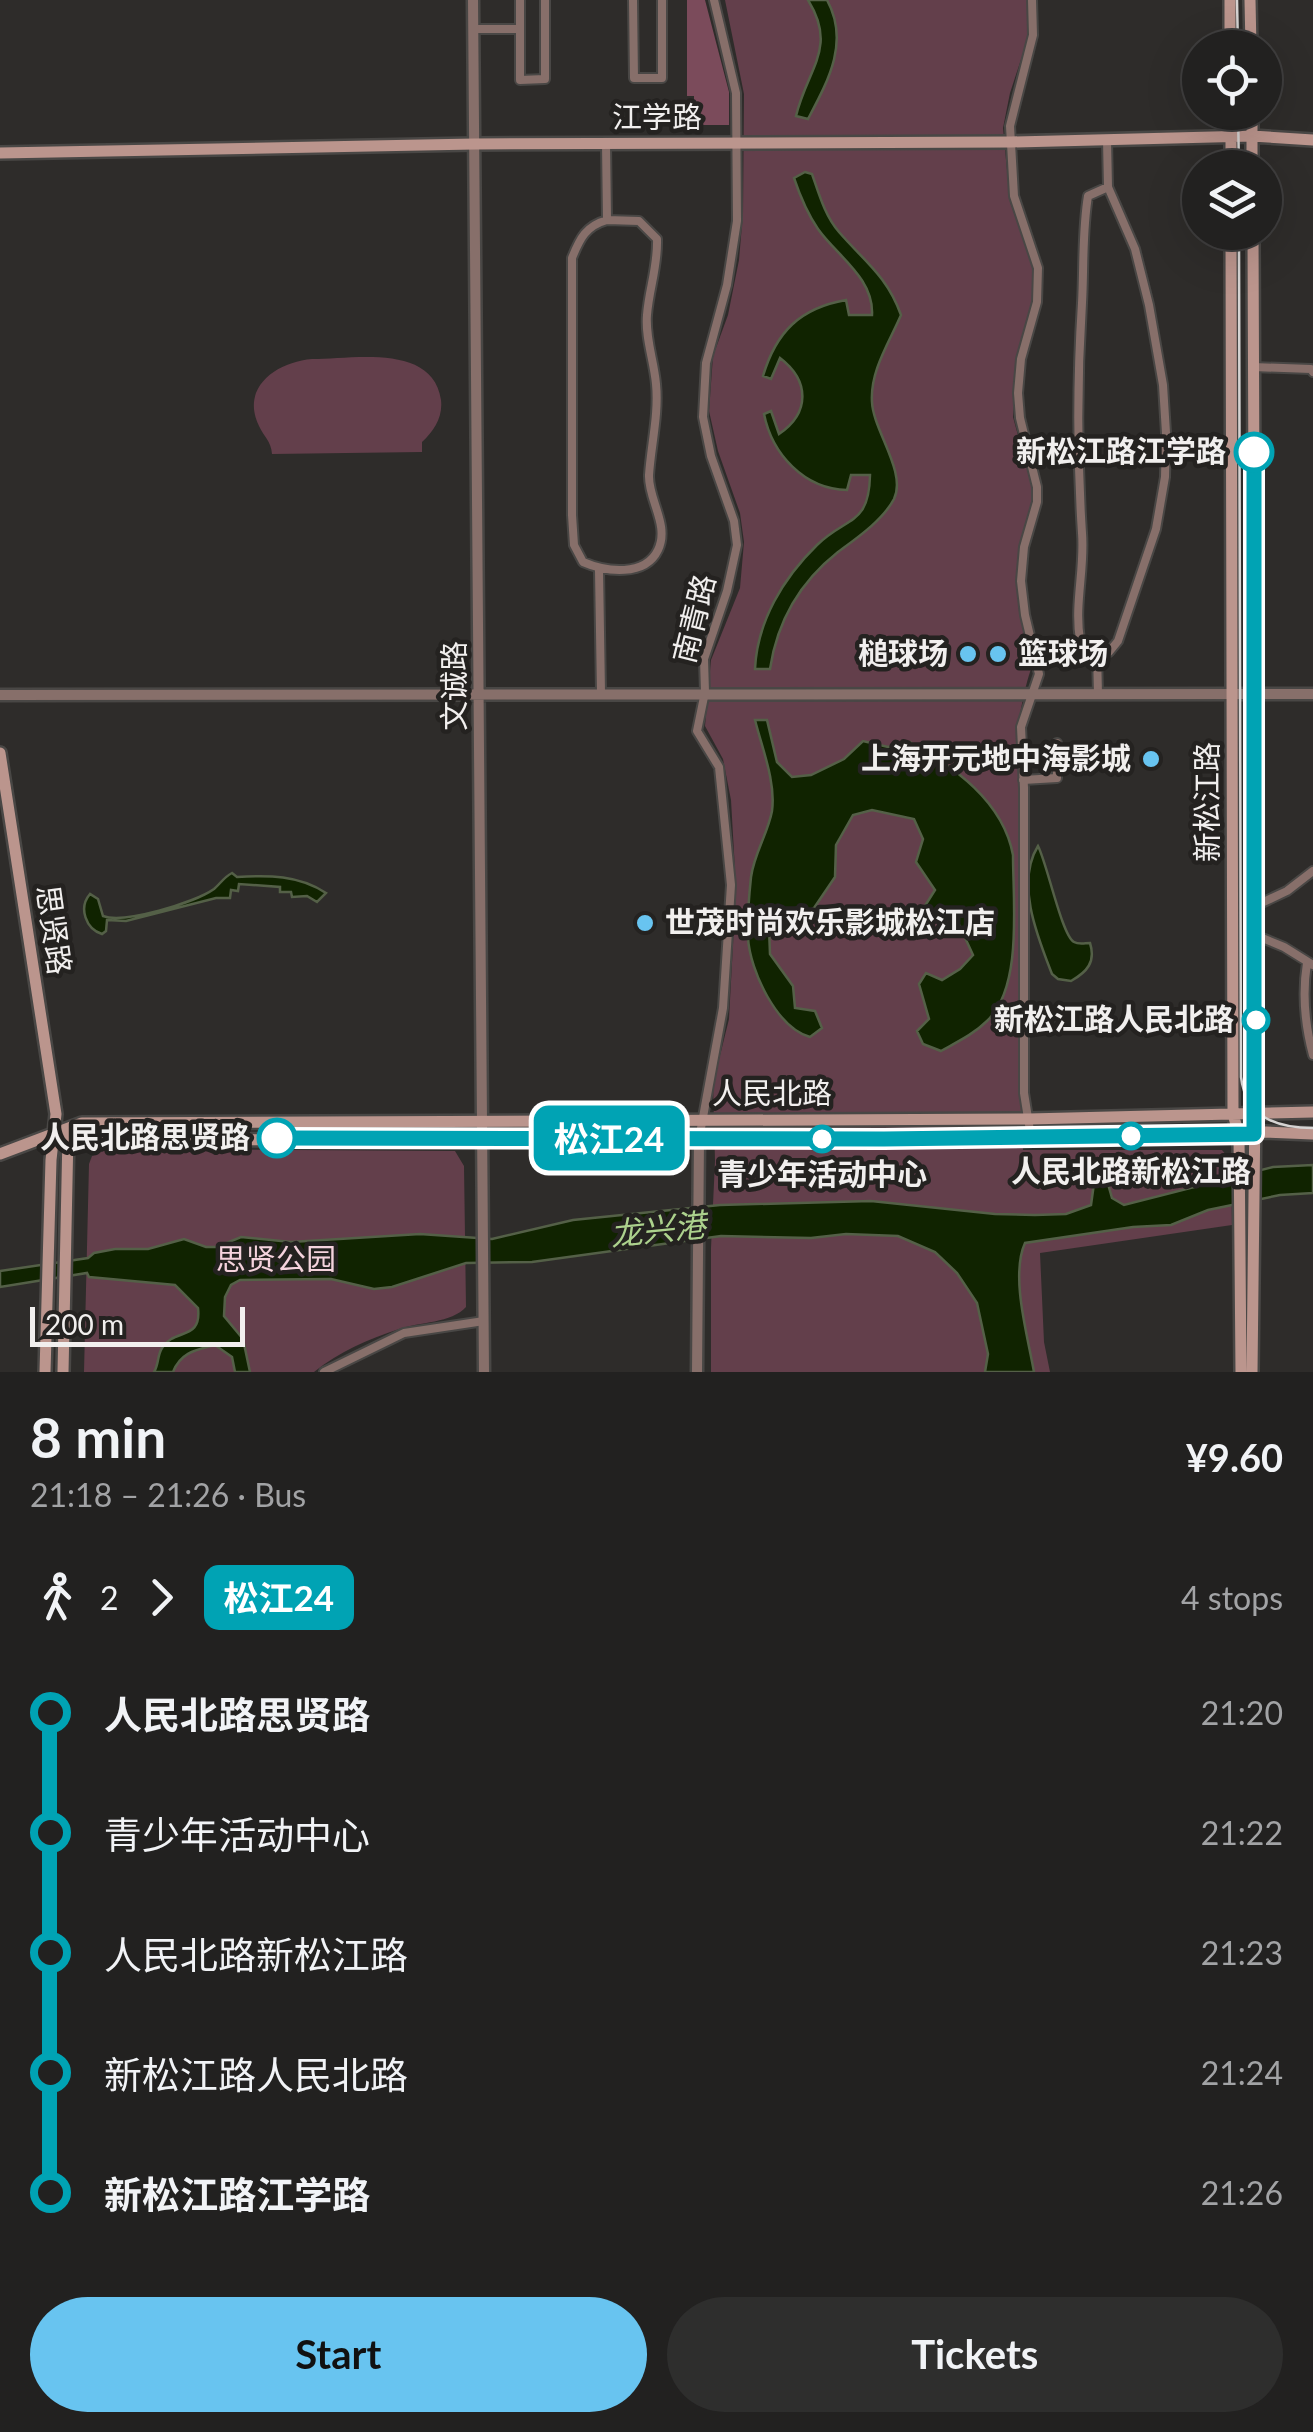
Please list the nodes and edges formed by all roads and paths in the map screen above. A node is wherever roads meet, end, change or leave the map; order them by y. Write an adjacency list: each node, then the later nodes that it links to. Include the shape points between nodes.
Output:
1 (473, 0): 10 (street, 文诚路)
2 (520, 0): 11 (street)
3 (545, 0): 11 (street, via 545,80 520,80)
4 (633, 0): 5 (street, via 634,78 662,78)
5 (662, 0)
6 (714, 0): 22 (street, 南青路, via 736,92)
7 (1032, 0): 20 (street, via 1032,35)
8 (1230, 0): 12 (main road)
9 (1250, 0): 13 (main road)
10 (474, 29): 11 (street); 23 (street, 文诚路)
11 (520, 29)
12 (1230, 30)
13 (1250, 30)
14 (1231, 130): 17 (main road)
15 (1252, 130): 16 (main road)
16 (1252, 136): 17 (main road, 江学路); 19 (main road, 江学路); 25 (main road)
17 (1231, 137): 18 (main road, 江学路); 24 (main road)
18 (1108, 140): 20 (main road, 江学路); 27 (street)
19 (1313, 140)
20 (1011, 142): 22 (main road, 江学路); 38 (street, via 1014,196 1038,268 1018,392 1037,487 1021,581 1039,674)
21 (606, 143): 22 (main road, 江学路); 23 (main road, 江学路); 28 (street)
22 (735, 143): 35 (street, 南青路, via 737,221 706,364 702,417 737,545 704,659)
23 (474, 144): 26 (main road, 江学路); 36 (street, 文诚路)
24 (1231, 150)
25 (1252, 150)
26 (0, 153)
27 (1108, 187): 34 (street, via 1088,196 1078,342 1082,534 1076,615 1080,640); 34 (street, via 1136,249 1149,305 1163,385 1166,462 1152,543 1122,632 1109,652)
28 (607, 220): 33 (street, via 580,238 572,258 574,545 583,562); 33 (street, via 639,221 658,240 646,317 656,385 649,480 661,545 652,560 625,571)
29 (1232, 250): 40 (main road, 新松江路)
30 (1253, 250): 31 (main road, 新松江路)
31 (1253, 368): 32 (street); 41 (main road, 新松江路)
32 (1312, 369)
33 (599, 570): 37 (street)
34 (1097, 654): 39 (street)
35 (705, 692): 37 (street); 38 (street); 58 (street, 南青路, via 697,731 719,766 731,885 723,1008)
36 (480, 693): 37 (street); 43 (street); 56 (street, 文诚路)
37 (600, 693)
38 (1032, 694): 39 (street); 46 (street, via 1022,727)
39 (1098, 694): 40 (street)
40 (1234, 694): 41 (street); 55 (main road, 新松江路)
41 (1255, 694): 42 (street); 48 (main road, 新松江路)
42 (1313, 694)
43 (0, 696)
44 (1057, 742): 46 (street, via 1057,778)
45 (0, 753): 54 (main road, 思贤路)
46 (1023, 780): 57 (street)
47 (1313, 872): 48 (street)
48 (1256, 906): 49 (main road, 新松江路)
49 (1256, 935): 50 (street); 53 (main road, 新松江路)
50 (1310, 964): 51 (street, via 1304,984)
51 (1313, 1055)
52 (1313, 1112): 53 (main road, 人民北路)
53 (1255, 1113): 55 (main road, 人民北路); 60 (main road, 新松江路)
54 (56, 1114): 59 (main road); 62 (main road, 思贤路)
55 (1233, 1114): 57 (main road, 人民北路); 63 (main road, 新松江路)
56 (480, 1119): 58 (main road, 人民北路); 59 (main road, 人民北路, via 82,1123); 64 (street, 文诚路)
57 (1029, 1119): 58 (main road, 人民北路); 65 (street)
58 (701, 1120): 66 (street, 南青路)
59 (68, 1133): 62 (main road, 人民北路); 64 (main road, 人民北路); 72 (main road)
60 (1254, 1134): 61 (main road, 人民北路); 63 (main road, 人民北路); 68 (main road, 新松江路)
61 (1313, 1134)
62 (53, 1135): 67 (main road, 人民北路); 71 (main road, 思贤路)
63 (1239, 1135): 65 (main road, 人民北路); 68 (main road, 新松江路)
64 (482, 1137): 66 (main road, 人民北路); 70 (street, 文诚路)
65 (1031, 1137): 66 (main road, 人民北路)
66 (699, 1140): 75 (street, 南青路)
67 (0, 1154)
68 (1246, 1171): 69 (main road, 新松江路)
69 (1246, 1206): 76 (main road, 新松江路); 77 (main road, 新松江路)
70 (484, 1321): 73 (street, via 404,1334); 74 (street, 文诚路)
71 (46, 1372)
72 (63, 1372)
73 (324, 1372)
74 (484, 1372)
75 (697, 1372)
76 (1241, 1372)
77 (1252, 1372)

